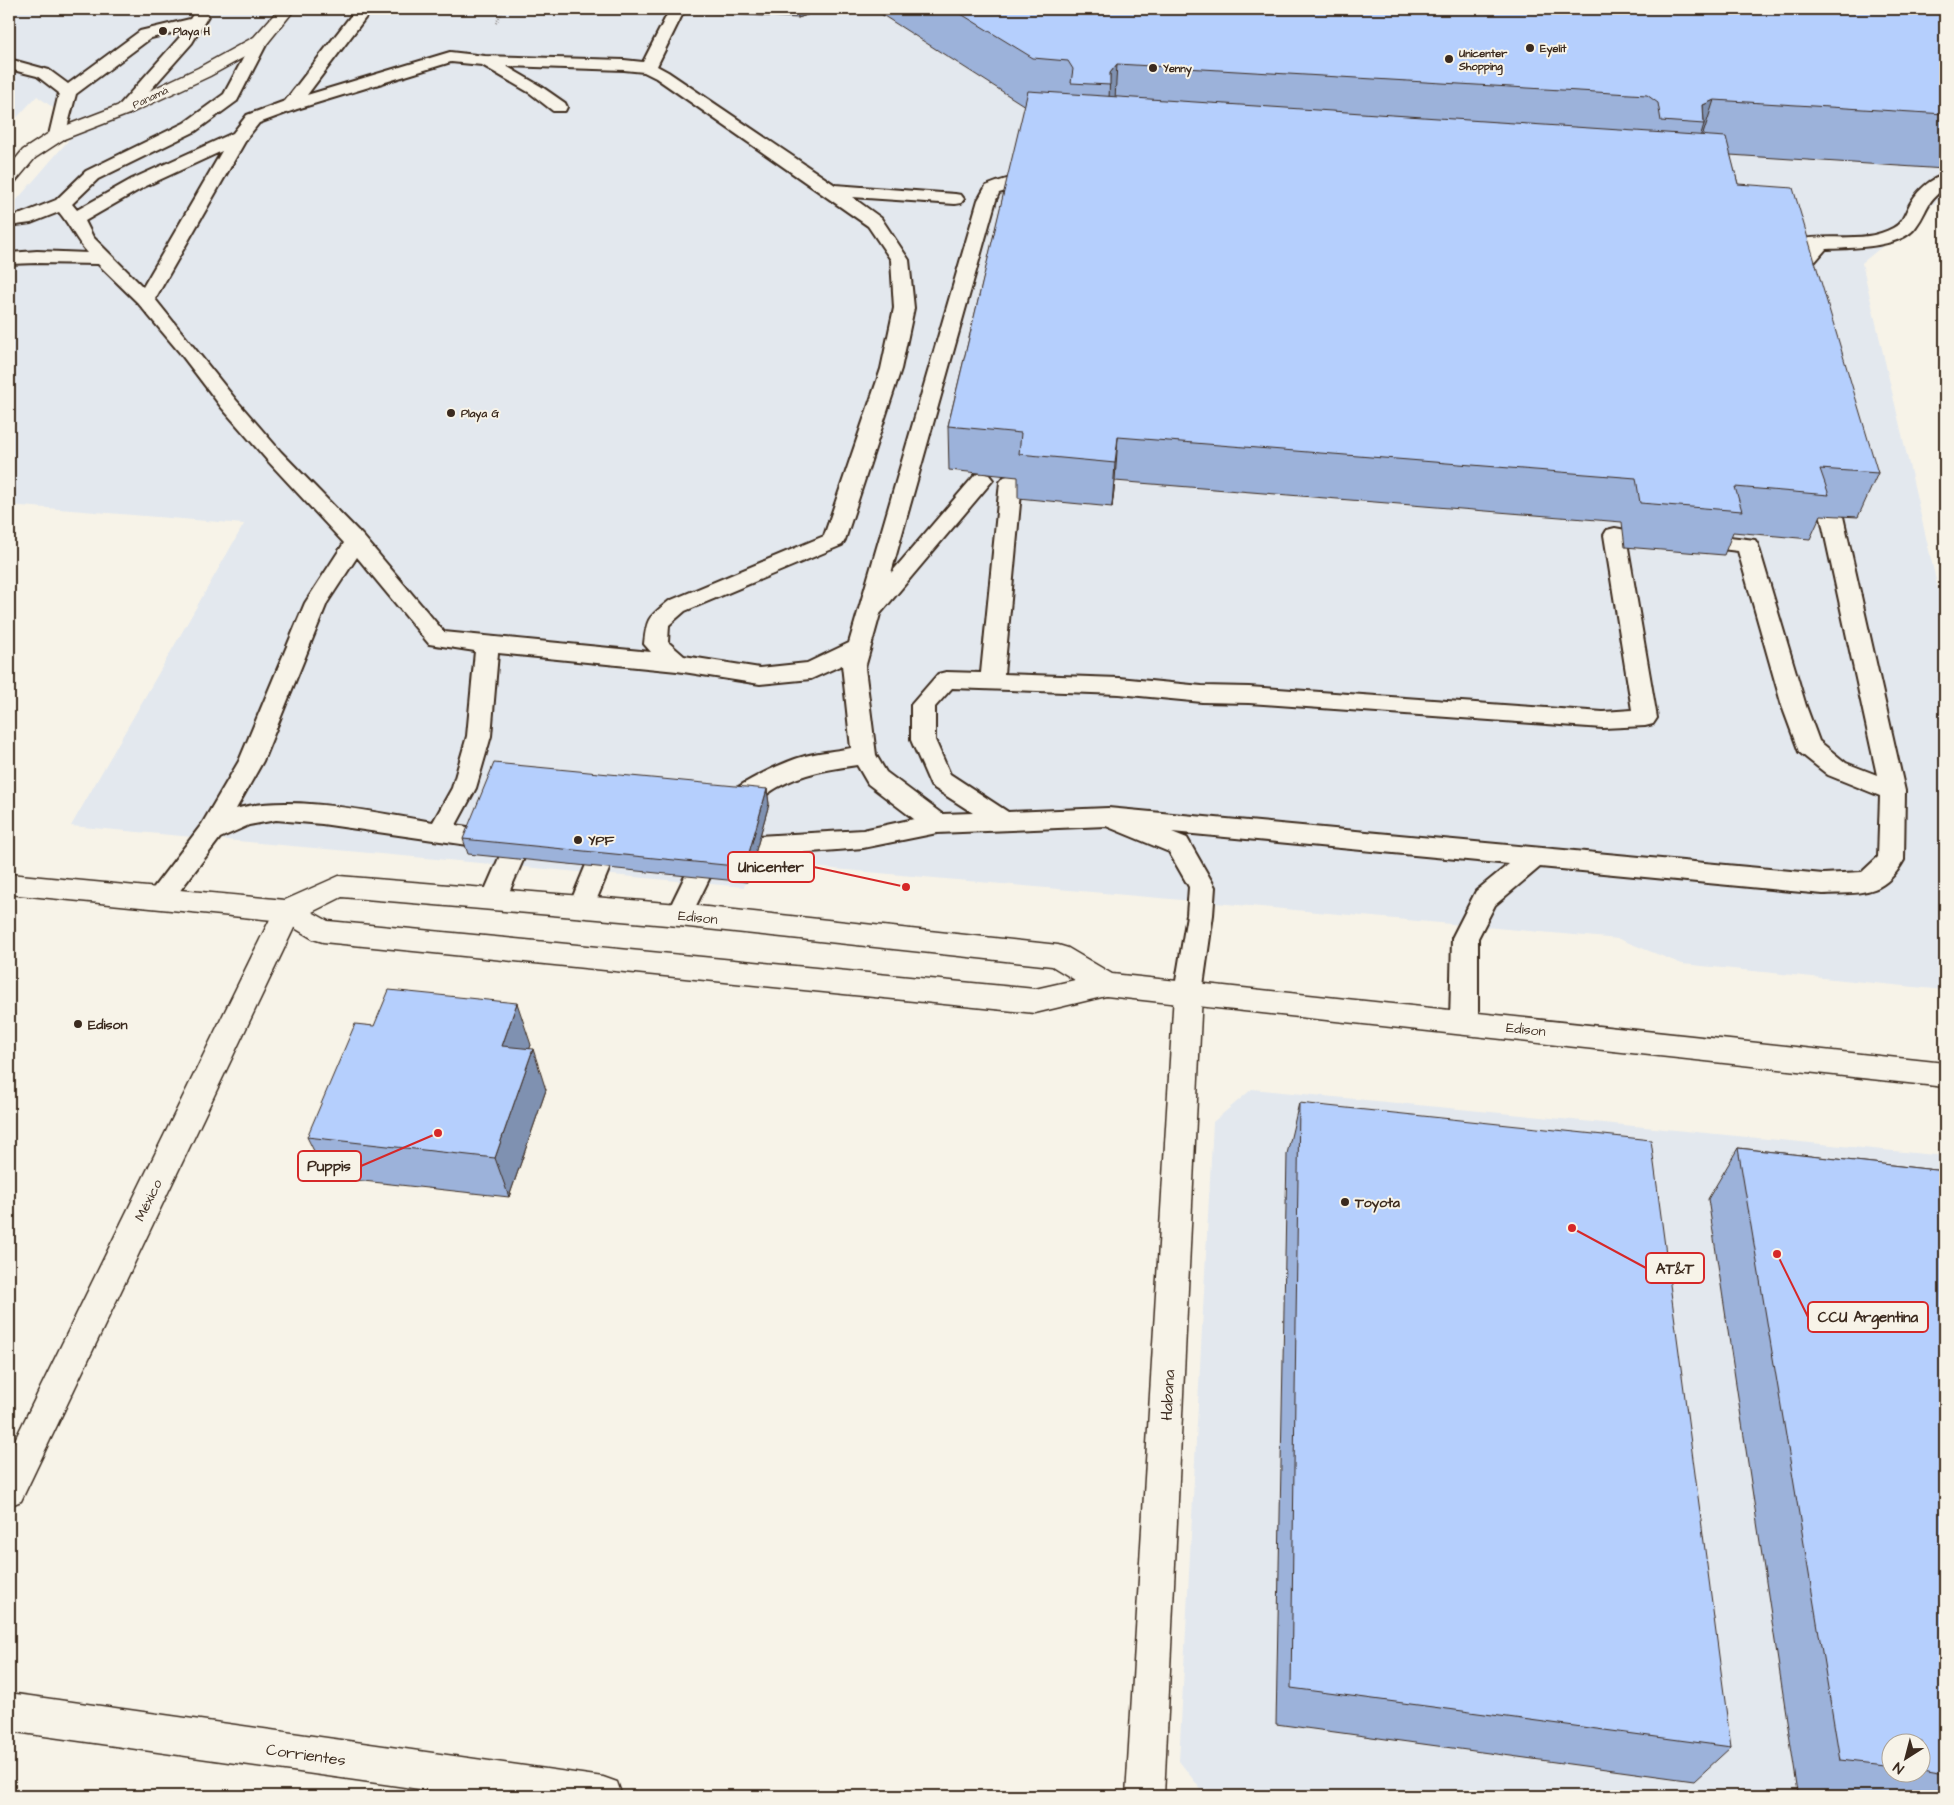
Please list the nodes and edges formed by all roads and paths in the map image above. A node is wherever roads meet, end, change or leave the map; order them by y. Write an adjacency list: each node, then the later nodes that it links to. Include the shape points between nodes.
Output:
1 (205, 9): 5 (lane)
2 (287, 9): 6 (street, Panamá)
3 (364, 9): 11 (lane)
4 (676, 11): 9 (lane)
5 (195, 23): 10 (lane, via 146,34); 13 (lane, via 186,40)
6 (260, 41): 13 (street, Panamá); 20 (lane, via 231,97 190,127 92,175)
7 (485, 61): 9 (lane); 11 (lane, via 450,56); 12 (lane)
8 (9, 64): 10 (lane, via 43,73)
9 (648, 68): 21 (lane, via 662,74)
10 (68, 92): 14 (lane)
11 (291, 105): 15 (lane, via 253,119)
12 (559, 107)
13 (123, 110): 14 (street, Panamá)
14 (58, 135): 16 (street, Panamá, via 29,154)
15 (239, 137): 19 (lane); 30 (lane)
16 (9, 178)
17 (1945, 180): 27 (lane, via 1922,199 1912,220 1901,232 1885,237)
18 (1056, 183): 33 (lane, via 1026,180 992,190 986,200)
19 (138, 184): 20 (lane); 24 (lane)
20 (78, 189): 23 (lane)
21 (831, 190): 22 (lane); 43 (lane, via 875,222 900,260 904,308 891,369 834,540 677,606 658,622 656,644)
22 (955, 199)
23 (62, 204): 24 (lane); 25 (lane, via 24,219)
24 (75, 219): 29 (lane, via 85,239)
25 (9, 221)
26 (1789, 244): 27 (lane)
27 (1821, 244): 31 (lane, via 1804,263)
28 (9, 259): 29 (lane)
29 (103, 260): 30 (lane)
30 (145, 299): 38 (lane, via 274,456)
31 (1814, 301)
32 (971, 335): 33 (lane, via 955,341)
33 (942, 357): 40 (lane)
34 (1818, 459): 46 (lane)
35 (982, 480): 40 (lane)
36 (1011, 482): 44 (lane)
37 (1623, 536): 44 (lane, via 1615,535 1645,718 1603,720 1119,686)
38 (356, 542): 41 (lane, via 437,638); 51 (lane, via 316,603 251,761)
39 (1721, 543): 46 (lane, via 1746,546 1808,746 1837,769)
40 (868, 615): 42 (lane)
41 (487, 644): 43 (lane); 52 (lane, via 479,736 464,788)
42 (860, 647): 43 (lane, via 811,671 760,676); 45 (lane, via 854,668)
43 (677, 663)
44 (992, 682): 49 (lane, via 946,680 923,705 924,740 940,780)
45 (864, 755): 47 (lane, via 807,764 770,780); 50 (lane, via 877,778)
46 (1893, 791): 55 (lane, via 1891,860 1869,882 1823,884)
47 (735, 802)
48 (1108, 817): 49 (lane); 55 (lane); 66 (lane, via 1178,845 1202,887)
49 (1002, 820): 50 (lane)
50 (937, 824): 54 (lane, via 863,839)
51 (211, 831): 52 (lane, via 244,816 276,811); 60 (lane)
52 (440, 831): 53 (lane)
53 (475, 837)
54 (758, 846)
55 (1534, 857): 67 (lane, via 1486,898 1465,938)
56 (511, 858): 61 (lane)
57 (597, 867): 62 (lane)
58 (697, 878): 64 (lane)
59 (9, 884): 60 (street, Edison)
60 (160, 898): 63 (street, Edison)
61 (494, 899): 62 (street, Edison); 63 (street, Edison, via 339,886)
62 (582, 906): 64 (street, Edison)
63 (288, 911): 65 (street, Edison, via 323,930 1034,1001); 69 (street, México)
64 (679, 914): 65 (street, Edison, via 1058,956)
65 (1106, 985): 66 (street, Edison)
66 (1188, 993): 67 (street, Edison); 72 (street, Habana)
67 (1464, 1022): 68 (street, Edison)
68 (1945, 1074)
69 (9, 1489)
70 (9, 1712): 71 (street, Corrientes)
71 (603, 1796)
72 (1145, 1796)

